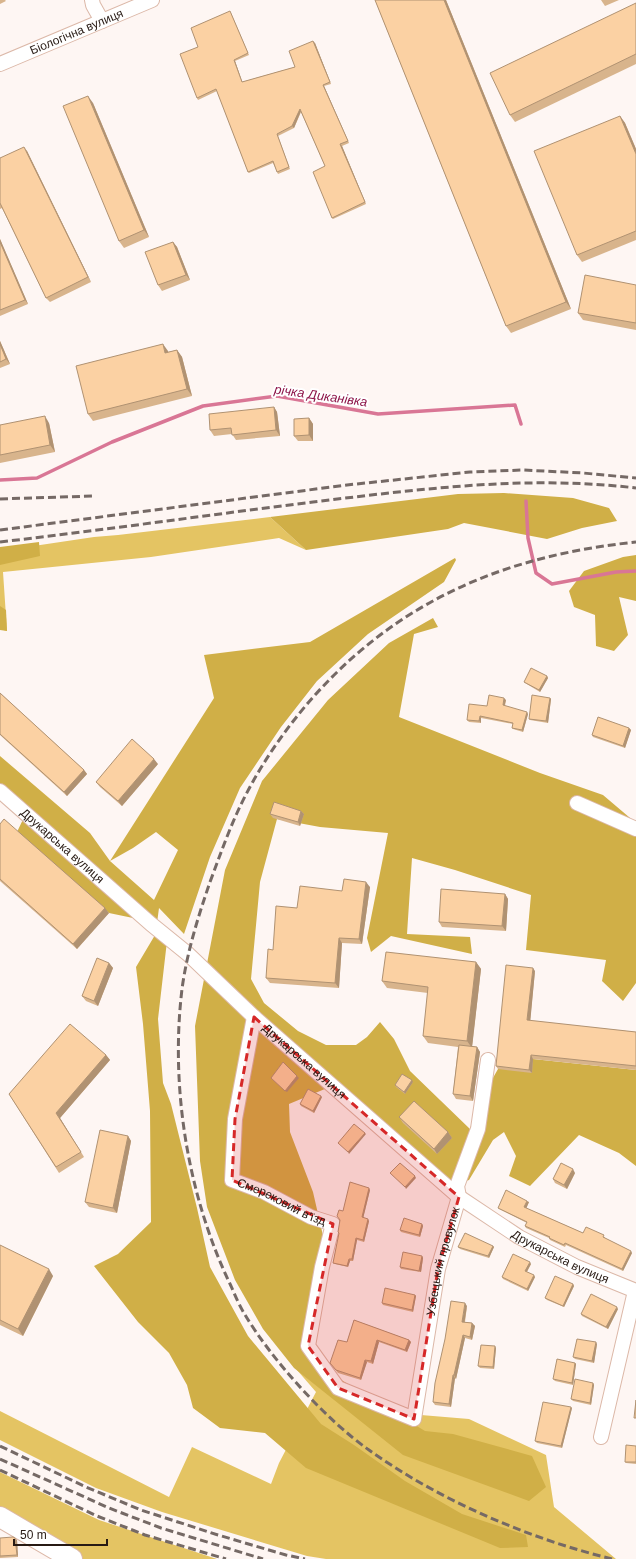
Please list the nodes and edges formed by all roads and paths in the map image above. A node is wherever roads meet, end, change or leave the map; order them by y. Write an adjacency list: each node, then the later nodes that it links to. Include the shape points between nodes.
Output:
1 (92, 0): 3 (street)
2 (152, 0): 3 (street, Біологічна вулиця)
3 (102, 21): 4 (street, Біологічна вулиця)
4 (0, 64)
5 (0, 791): 8 (street, Друкарська вулиця, via 188,954)
6 (577, 803): 7 (street)
7 (636, 829)
8 (254, 1017): 10 (street, Друкарська вулиця); 12 (street, Смерековий в'їзд, via 235,1119 232,1180 264,1192 311,1217 333,1224 322,1267 308,1346 338,1388)
9 (488, 1060): 10 (street, Узбецький провулок, via 478,1129 457,1186)
10 (459, 1197): 11 (street, Друкарська вулиця, via 519,1237 577,1267); 12 (street, Узбецький провулок, via 438,1269)
11 (636, 1291): 13 (street)
12 (414, 1419)
13 (601, 1437)
14 (0, 1517): 15 (main road)
15 (72, 1559)

